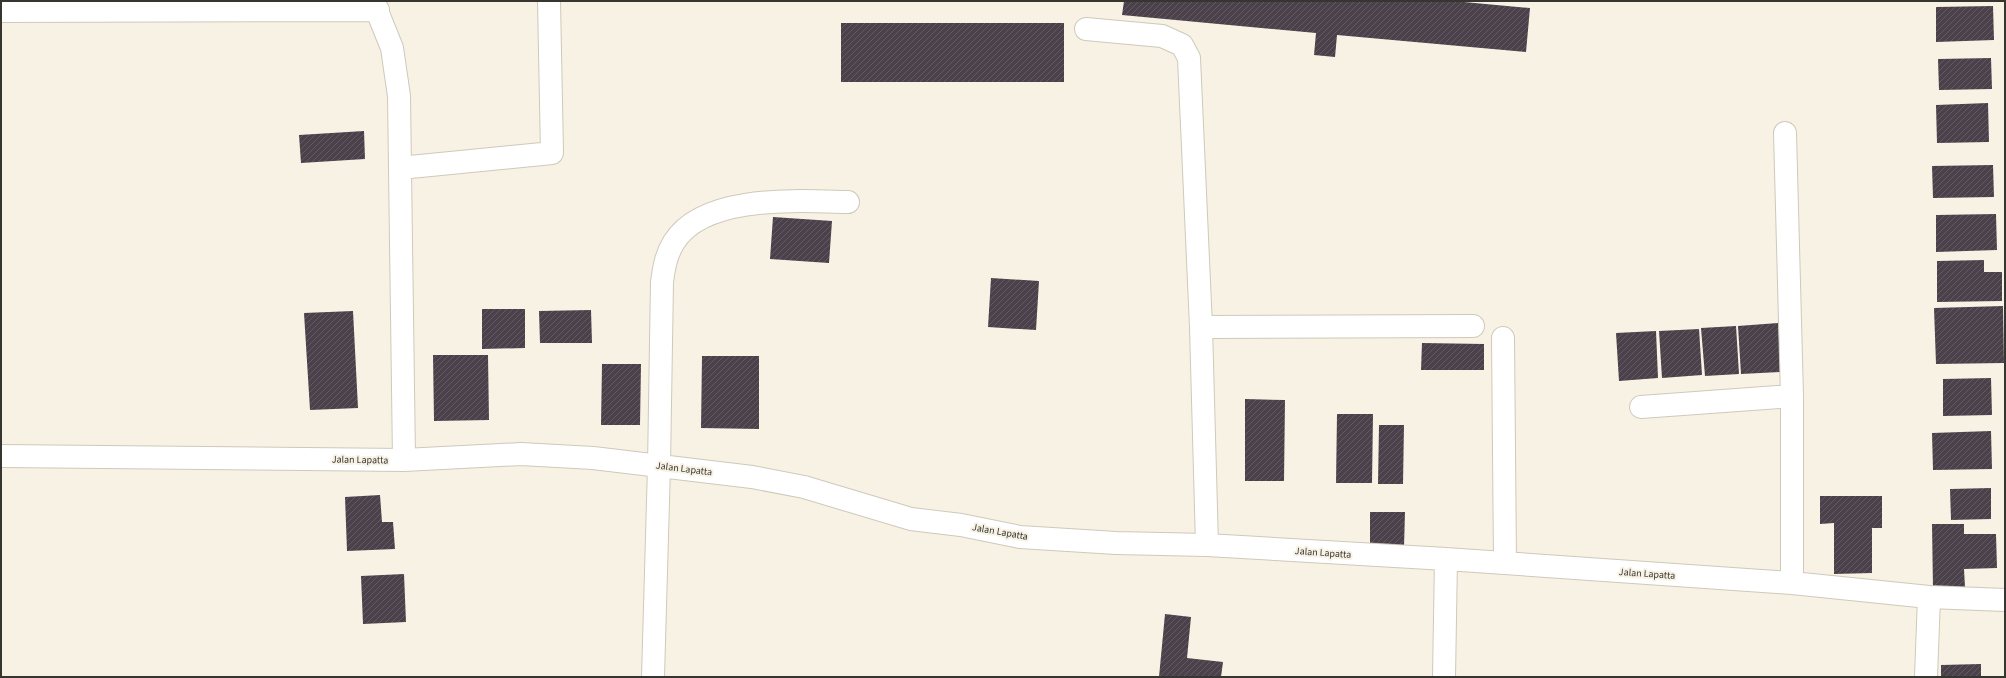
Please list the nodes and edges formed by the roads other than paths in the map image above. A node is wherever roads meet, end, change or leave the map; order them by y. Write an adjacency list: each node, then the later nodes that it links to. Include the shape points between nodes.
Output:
1 (549, 1): 6 (street, via 552,153)
2 (375, 6): 3 (street); 6 (street, via 392,48 399,96)
3 (1, 11)
4 (1086, 29): 9 (street, via 1162,36 1182,45 1189,58)
5 (1785, 133): 11 (street)
6 (400, 168): 14 (street)
7 (848, 202): 15 (street, via 779,201 729,207 687,227 675,240 665,260 662,282)
8 (1473, 326): 9 (street)
9 (1201, 327): 16 (street)
10 (1503, 338): 18 (street)
11 (1792, 396): 12 (street); 19 (street)
12 (1641, 406)
13 (1, 456): 14 (street, Jalan Lapatta)
14 (404, 460): 15 (street, Jalan Lapatta, via 521,454 593,458)
15 (659, 466): 16 (street, Jalan Lapatta, via 752,477 804,487 911,519 962,525 1020,537); 22 (street)
16 (1207, 545): 17 (street, Jalan Lapatta)
17 (1446, 559): 18 (street, Jalan Lapatta); 23 (street)
18 (1505, 563): 19 (street, Jalan Lapatta)
19 (1792, 584): 20 (street, Jalan Lapatta)
20 (1929, 597): 21 (street, Jalan Lapatta); 24 (street)
21 (2005, 600)
22 (653, 677)
23 (1444, 677)
24 (1926, 677)

